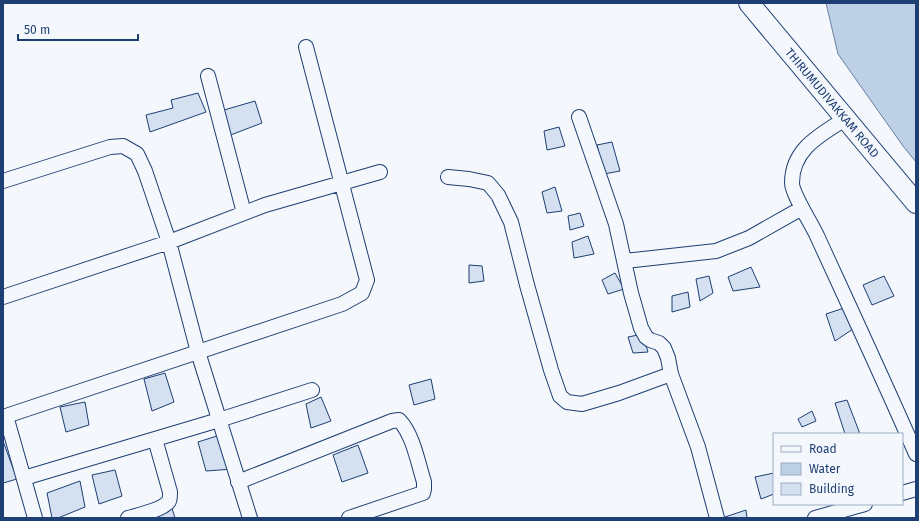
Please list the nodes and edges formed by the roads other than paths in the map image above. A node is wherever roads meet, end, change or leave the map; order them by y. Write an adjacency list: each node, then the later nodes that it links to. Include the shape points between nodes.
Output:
1 (749, 3): 5 (street, THIRUMUDIVAKKAM ROAD)
2 (306, 47): 9 (street)
3 (208, 76): 12 (street)
4 (579, 117): 14 (street, via 616,224)
5 (845, 119): 10 (street, THIRUMUDIVAKKAM ROAD); 11 (street, via 809,143 800,153 794,167 792,184)
6 (380, 172): 9 (street)
7 (448, 177): 17 (street, via 469,178 488,183 498,195 512,222 527,285 560,396 567,402 582,404)
8 (3, 181): 13 (street, via 110,147 123,146 137,154)
9 (342, 182): 12 (street); 16 (street, via 367,280 362,293 342,304)
10 (916, 203)
11 (802, 208): 14 (street, via 749,238 716,251); 22 (street, via 854,313)
12 (244, 213): 13 (street)
13 (169, 242): 15 (street); 16 (street)
14 (624, 261): 17 (street, via 641,328 646,337 664,348)
15 (3, 297)
16 (198, 352): 19 (street); 20 (street)
17 (671, 374): 32 (street, via 698,447)
18 (312, 390): 20 (street)
19 (5, 417): 23 (street)
20 (219, 420): 21 (street); 24 (street)
21 (155, 439): 23 (street); 29 (street, via 170,500 156,510)
22 (916, 454)
23 (24, 478): 28 (street)
24 (238, 482): 30 (street); 31 (street, via 399,420 409,434 424,482 423,493)
25 (916, 489): 26 (street)
26 (903, 493)
27 (861, 505): 33 (street)
28 (35, 518)
29 (128, 518)
30 (250, 518)
31 (349, 518)
32 (717, 518)
33 (815, 518)

